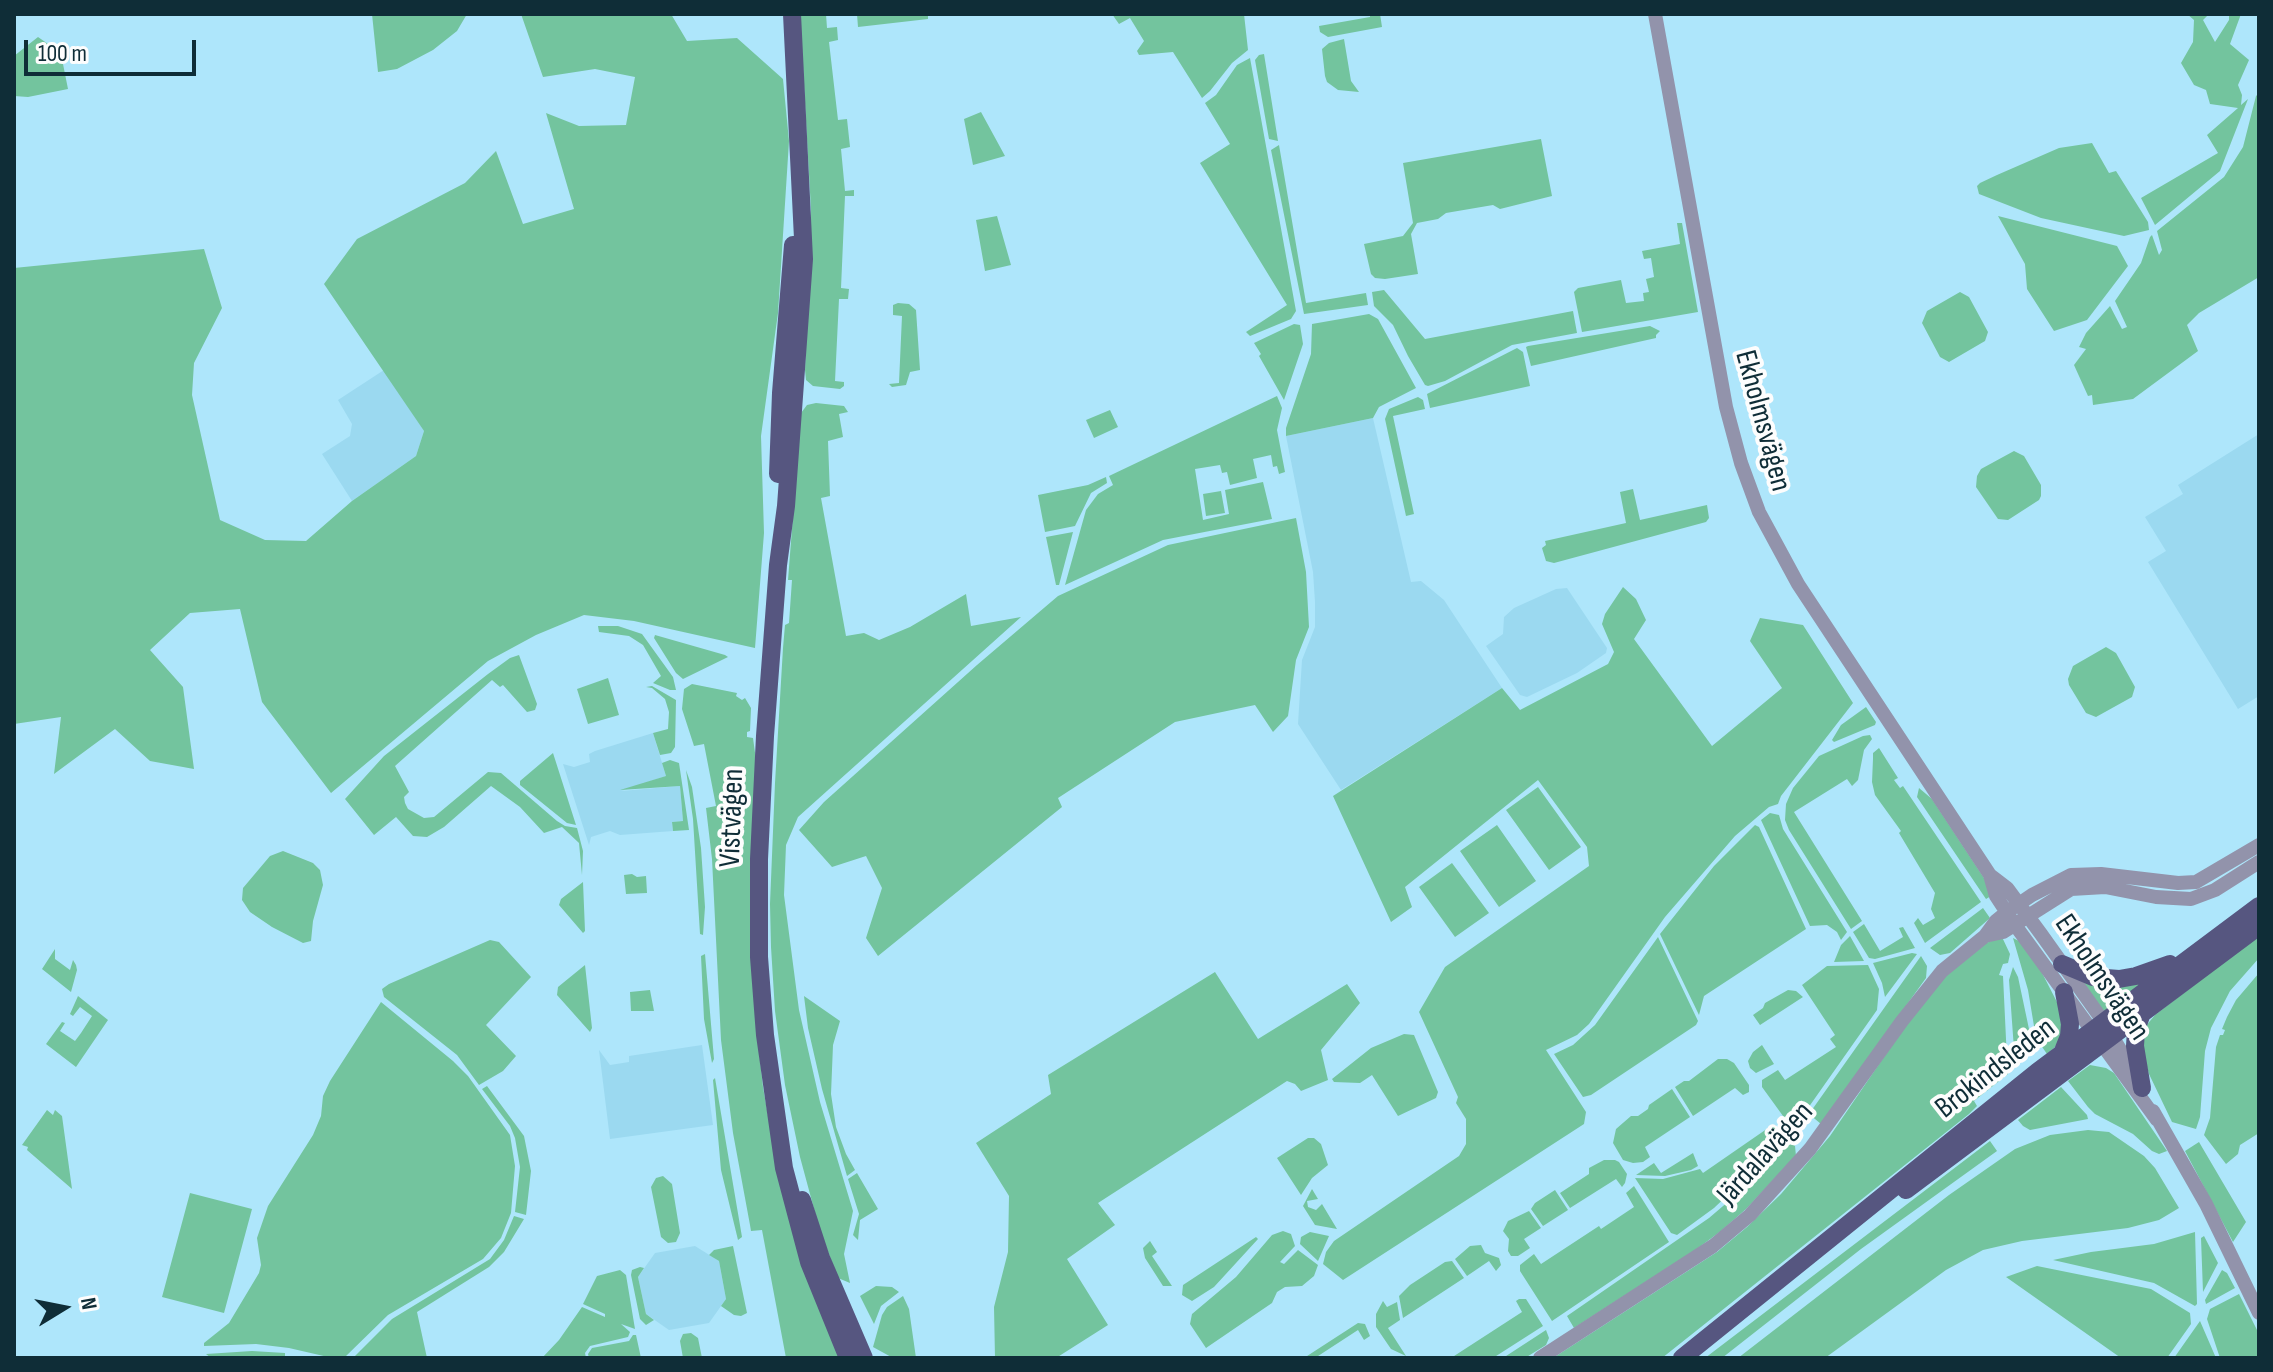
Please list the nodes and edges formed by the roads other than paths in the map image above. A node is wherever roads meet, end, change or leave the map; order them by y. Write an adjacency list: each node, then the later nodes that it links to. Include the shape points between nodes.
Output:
1 (783, 14): 4 (main road, Vistvägen)
2 (792, 14): 4 (main road, Vistvägen)
3 (1655, 14): 8 (street, Ekholmsvägen, via 1726,407 1750,487 1798,584 1990,875 2007,888)
4 (797, 96): 16 (main road, Vistvägen, via 801,173 778,442 778,565 758,913)
5 (2259, 845): 8 (street, Järdalavägen, via 2196,882 2082,873 2060,879)
6 (2259, 862): 8 (street, Järdalavägen, via 2200,897 2173,899 2080,887)
7 (2259, 906): 10 (main road, Brokindsleden)
8 (2017, 914): 11 (street, Ekholmsvägen); 12 (street, Ekholmsvägen); 23 (street, Järdalavägen, via 2003,932 1985,936 1942,971 1810,1149 1750,1215 1713,1246)
9 (2259, 926): 13 (main road, Brokindsleden)
10 (2188, 957): 11 (main road, via 2119,979 2093,977); 14 (main road, Brokindsleden)
11 (2062, 964): 14 (street, Ekholmsvägen)
12 (2064, 992): 14 (street, Ekholmsvägen); 15 (main road, via 2070,1024)
13 (2141, 1016): 14 (main road, Brokindsleden); 17 (main road, via 2135,1046)
14 (2102, 1033): 15 (main road, Brokindsleden); 17 (street, Ekholmsvägen); 18 (street, Ekholmsvägen); 19 (main road, Brokindsleden)
15 (2062, 1052): 19 (main road, Brokindsleden)
16 (770, 1073): 21 (main road, Vistvägen, via 797,1224); 22 (main road, Vistvägen, via 809,1222)
17 (2142, 1088): 18 (street, Ekholmsvägen)
18 (2157, 1120): 20 (street, Ekholmsvägen, via 2206,1204)
19 (1775, 1286): 24 (main road, Brokindsleden)
20 (2259, 1313)
21 (848, 1358)
22 (864, 1358)
23 (1540, 1358)
24 (1682, 1358)

